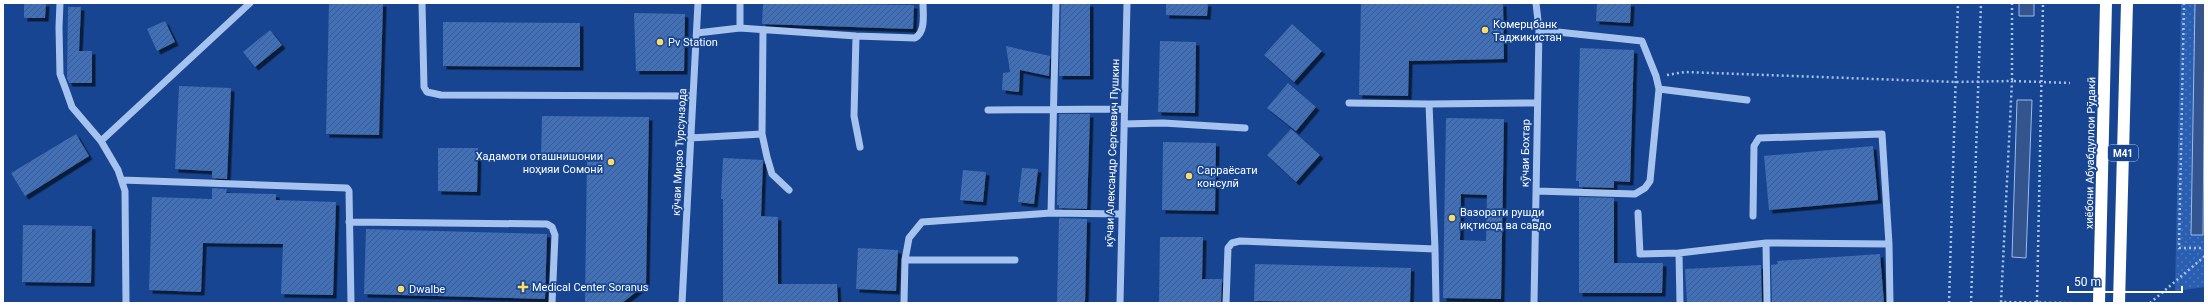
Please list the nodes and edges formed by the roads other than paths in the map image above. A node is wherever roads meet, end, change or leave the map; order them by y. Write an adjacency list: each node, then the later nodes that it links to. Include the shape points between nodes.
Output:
1 (60, 3): 30 (street, via 60,74 72,107)
2 (250, 3): 30 (street)
3 (422, 3): 18 (street, via 424,87 427,92 441,95)
4 (698, 3): 15 (street, кӯчаи Мирзо Турсунзода)
5 (740, 3): 12 (street)
6 (923, 3): 16 (street, via 923,29 915,38)
7 (1056, 3): 23 (street)
8 (1127, 3): 24 (street, кӯчаи Александр Сергеевич Пушкин)
9 (1536, 3): 13 (street, кӯчаи Бохтар)
10 (2106, 3): 58 (highway, хиёбони Абуабдуллои Рӯдакӣ / M41)
11 (2127, 3): 59 (highway, M41)
12 (740, 28): 14 (street); 15 (street)
13 (1539, 30): 17 (street, via 1642,41); 21 (street, кӯчаи Бохтар)
14 (764, 31): 16 (street); 28 (street)
15 (697, 33): 18 (street, кӯчаи Мирзо Турсунзода)
16 (856, 36): 31 (street, via 854,116)
17 (1659, 89): 19 (street); 34 (street, via 1650,181 1645,188 1635,194)
18 (693, 96): 29 (street, кӯчаи Мирзо Турсунзода)
19 (1747, 100)
20 (1349, 103): 22 (street)
21 (1536, 103): 22 (street); 34 (street, кӯчаи Бохтар)
22 (1429, 104): 42 (street)
23 (1053, 109): 24 (street); 25 (street); 35 (street)
24 (1124, 109): 26 (street, кӯчаи Александр Сергеевич Пушкин)
25 (988, 110)
26 (1124, 124): 27 (street, via 1163,123); 37 (street, кӯчаи Александр Сергеевич Пушкин)
27 (1245, 128)
28 (762, 134): 29 (street); 33 (street, via 772,174)
29 (690, 138): 49 (street, кӯчаи Мирзо Турсунзода)
30 (101, 141): 32 (street)
31 (860, 147)
32 (122, 180): 39 (street, via 344,187 349,191); 46 (street, via 125,191)
33 (789, 190)
34 (1536, 192): 54 (street, кӯчаи Бохтар)
35 (1051, 213): 37 (street); 44 (street, via 922,222 908,238)
36 (1638, 213): 43 (street, via 1640,254)
37 (1121, 214): 51 (street, кӯчаи Александр Сергеевич Пушкин)
38 (1753, 216): 41 (street, via 1754,146 1759,138 1882,134)
39 (349, 222): 47 (street); 48 (street, via 547,224 552,227 555,235)
40 (1766, 243): 41 (street); 43 (street); 56 (street)
41 (1890, 244): 57 (street)
42 (1435, 249): 52 (street, via 1240,241 1232,243 1228,248); 53 (street)
43 (1679, 253): 55 (street)
44 (905, 260): 45 (street); 50 (street)
45 (1015, 260)
46 (126, 303)
47 (351, 303)
48 (552, 303)
49 (682, 303)
50 (904, 303)
51 (1120, 303)
52 (1226, 303)
53 (1436, 303)
54 (1534, 303)
55 (1680, 303)
56 (1767, 303)
57 (1890, 303)
58 (2099, 303)
59 (2119, 303)

